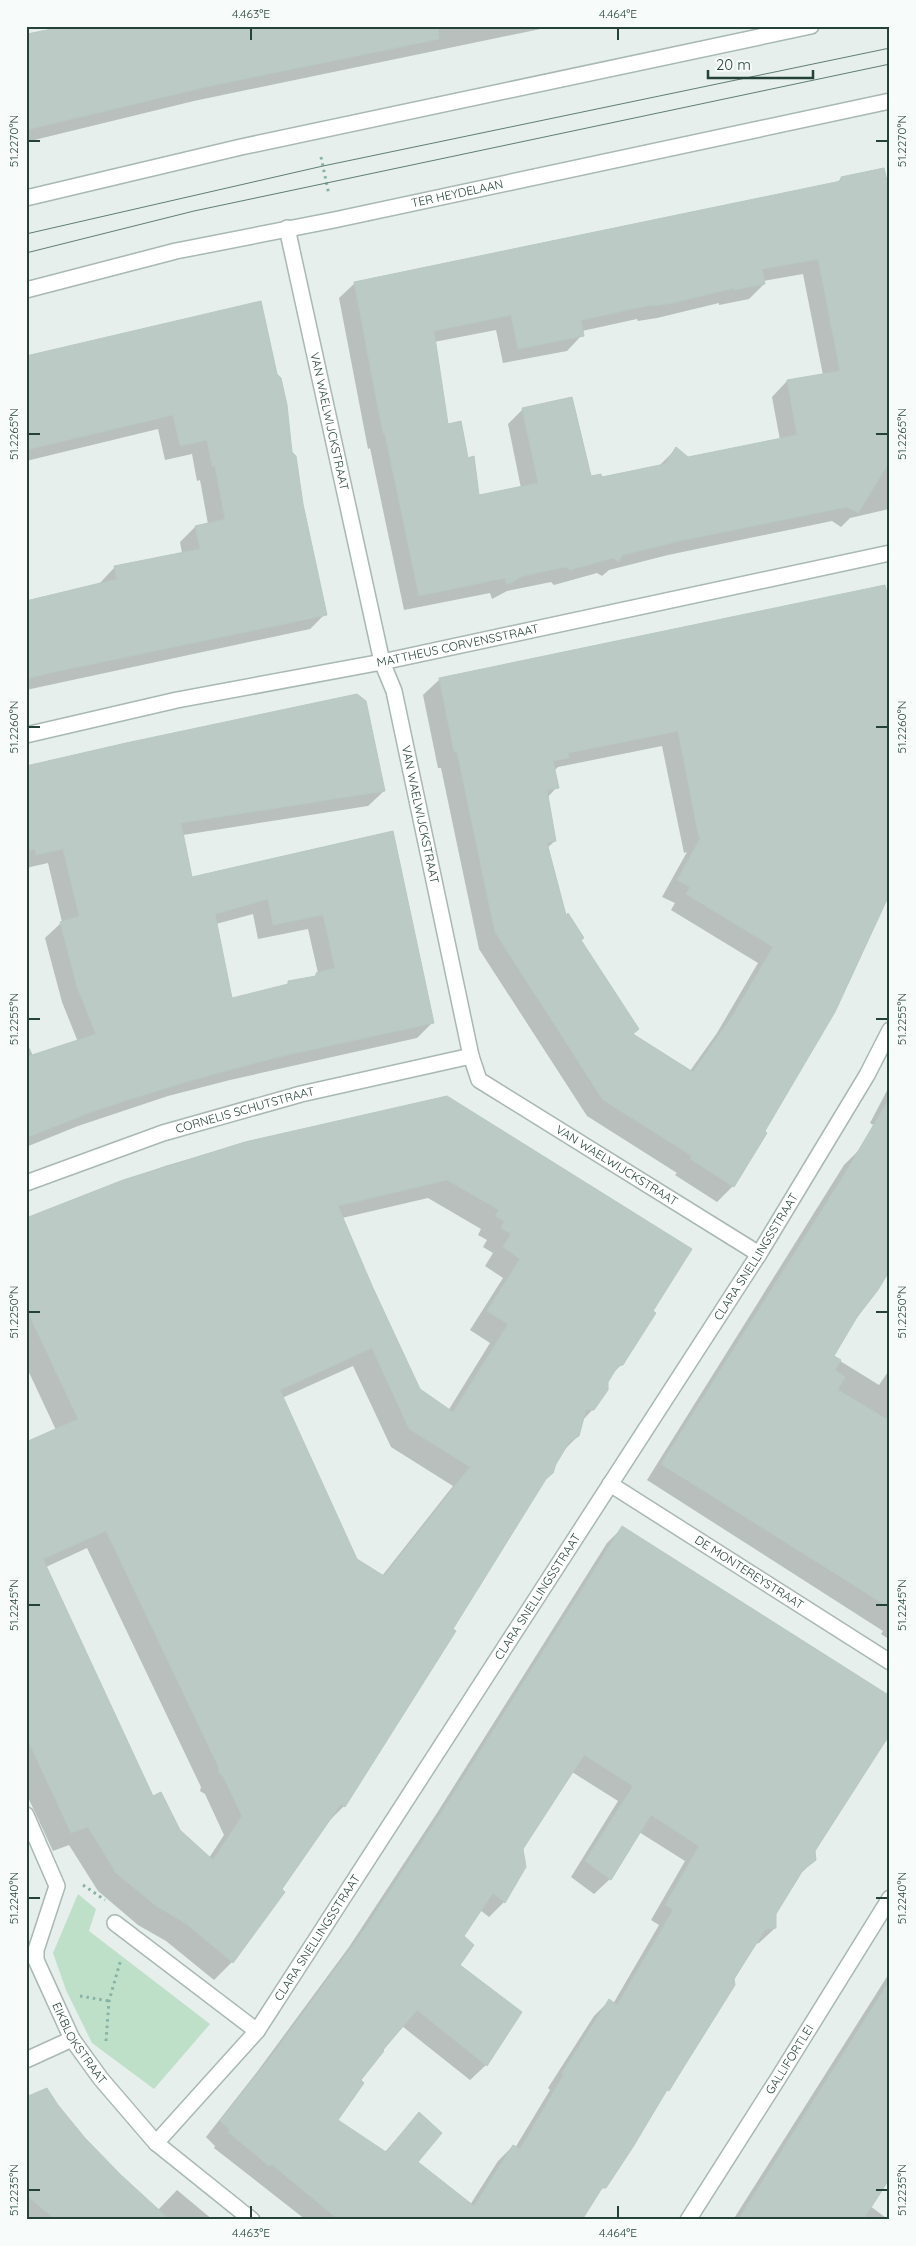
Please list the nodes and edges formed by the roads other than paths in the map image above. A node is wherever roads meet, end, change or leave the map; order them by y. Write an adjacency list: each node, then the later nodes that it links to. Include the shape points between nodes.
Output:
1 (811, 26): 3 (street, via 301,135)
2 (890, 101): 4 (street, TER HEYDELAAN)
3 (26, 198)
4 (287, 228): 5 (street, TER HEYDELAAN); 7 (street, VAN WAELWIJCKSTRAAT)
5 (26, 290)
6 (890, 554): 7 (street, MATTHEUS CORVENSSTRAAT)
7 (382, 662): 8 (street, MATTHEUS CORVENSSTRAAT, via 177,700); 10 (street, VAN WAELWIJCKSTRAAT, via 394,691)
8 (26, 735)
9 (890, 1030): 12 (street, CLARA SNELLINGSSTRAAT, via 868,1075)
10 (471, 1056): 11 (street, CORNELIS SCHUTSTRAAT, via 301,1094 163,1133); 12 (street, VAN WAELWIJCKSTRAAT, via 479,1080)
11 (26, 1183)
12 (759, 1254): 13 (street, CLARA SNELLINGSSTRAAT)
13 (610, 1484): 14 (street, DE MONTEREYSTRAAT); 18 (street, CLARA SNELLINGSSTRAAT)
14 (890, 1662)
15 (26, 1815): 19 (street, EIKBLOKSTRAAT, via 57,1886 36,1950 36,1960)
16 (890, 1898): 23 (street, GALLIFORTLEI)
17 (118, 1926): 18 (street)
18 (257, 2031): 21 (street, CLARA SNELLINGSSTRAAT)
19 (72, 2039): 20 (street); 21 (street, EIKBLOKSTRAAT, via 101,2079)
20 (26, 2060)
21 (156, 2143): 22 (street, EIKBLOKSTRAAT)
22 (252, 2220)
23 (688, 2220)

